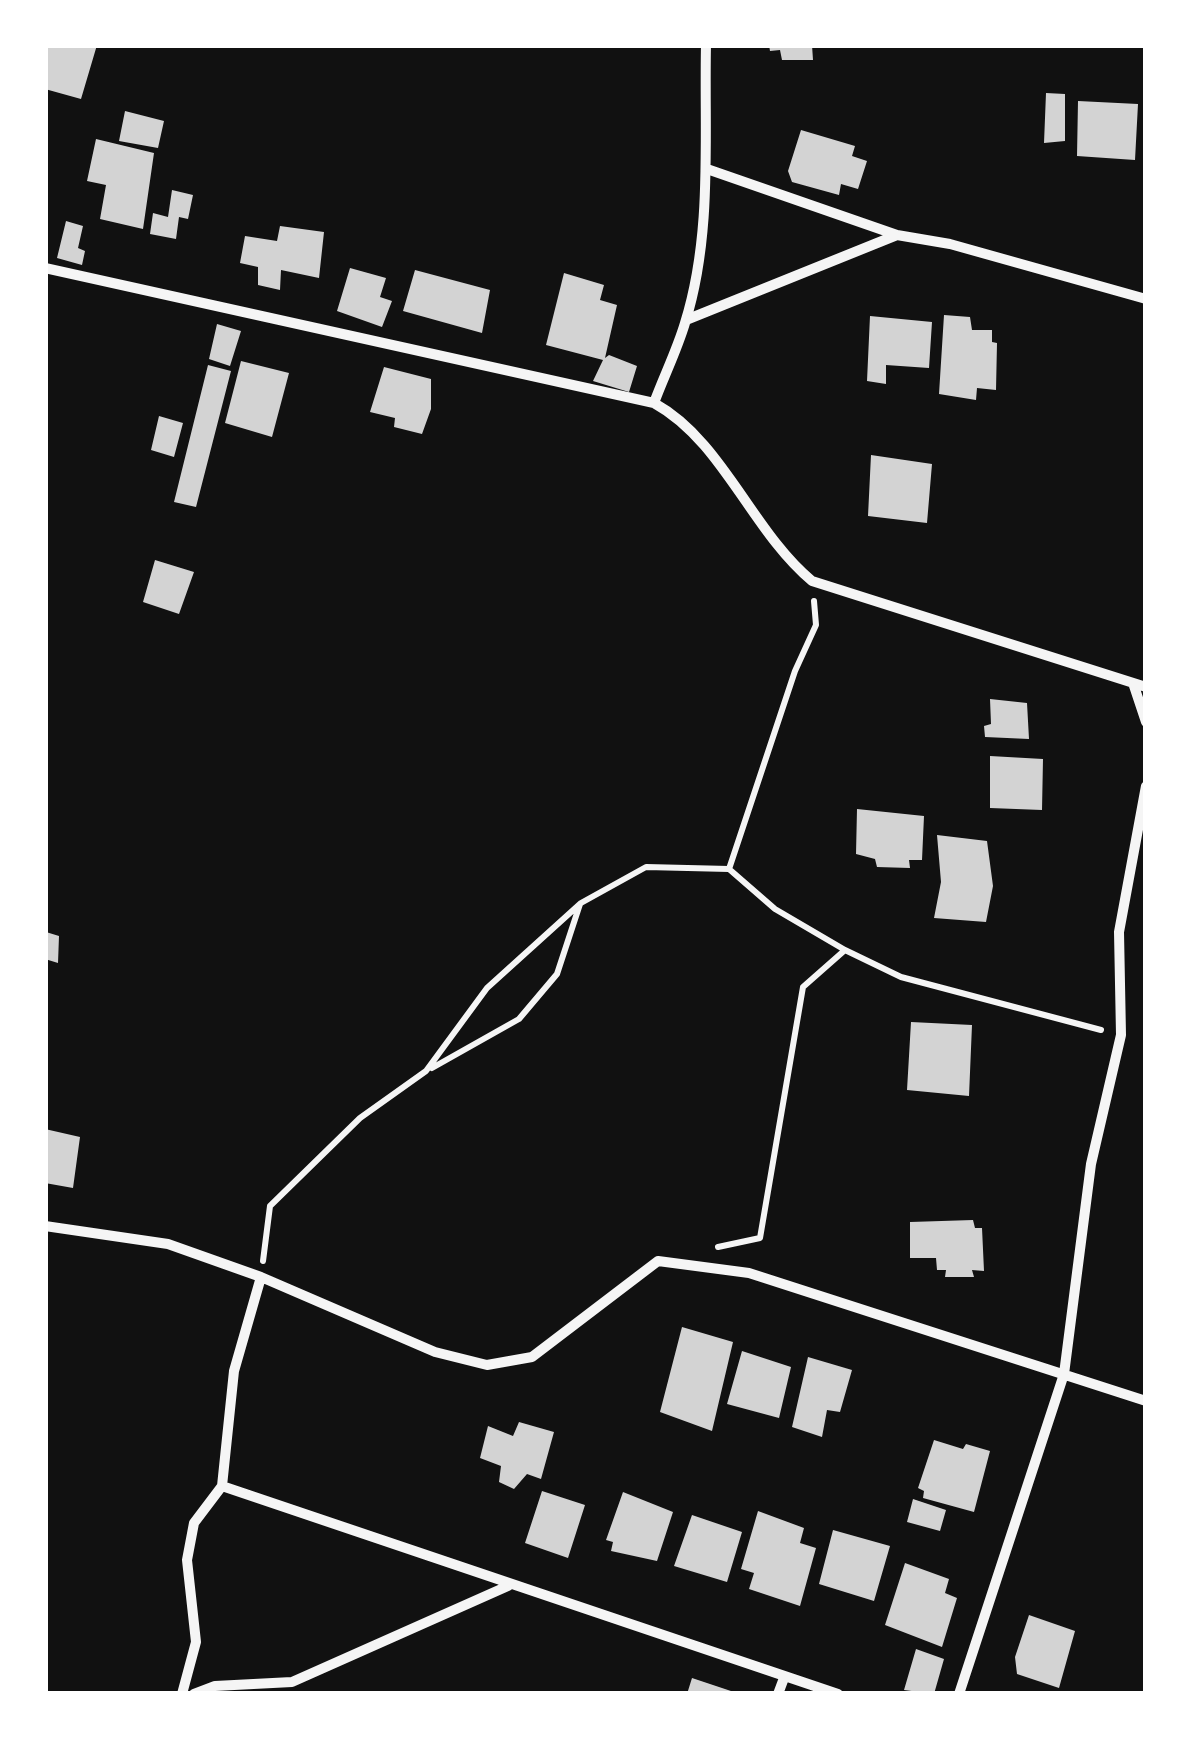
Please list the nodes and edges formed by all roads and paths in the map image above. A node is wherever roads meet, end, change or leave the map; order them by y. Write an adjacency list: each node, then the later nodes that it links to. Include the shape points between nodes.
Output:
1 (706, 45): 2 (street)
2 (707, 169): 3 (street); 6 (street)
3 (897, 235): 5 (street); 6 (street)
4 (45, 268): 7 (street)
5 (1146, 300)
6 (686, 320): 7 (street)
7 (654, 402): 8 (street, via 682,418 786,560)
8 (812, 581): 9 (street); 13 (path, via 816,625)
9 (1134, 683): 10 (street); 11 (street)
10 (1146, 687)
11 (1146, 722)
12 (1146, 786): 16 (street, via 1119,932)
13 (730, 869): 14 (path, via 646,867); 15 (path, via 775,910)
14 (581, 903): 17 (path, via 487,988); 17 (path, via 557,974 519,1019)
15 (845, 950): 16 (path, via 901,977); 19 (path, via 804,986 760,1238)
16 (1120, 1035): 21 (street, via 1092,1164)
17 (426, 1071): 20 (path, via 360,1118 270,1206)
18 (45, 1226): 20 (street, via 168,1244)
19 (709, 1249)
20 (261, 1277): 21 (street, via 435,1352 487,1365 532,1357 658,1261 749,1273); 23 (street, via 234,1371)
21 (1064, 1374): 22 (street); 30 (street)
22 (1146, 1401)
23 (222, 1486): 24 (street); 26 (street, via 194,1523 187,1560 196,1642)
24 (508, 1586): 25 (street); 27 (street, via 292,1682 214,1686)
25 (784, 1678): 28 (street); 29 (street)
26 (182, 1694)
27 (194, 1694)
28 (778, 1694)
29 (838, 1694)
30 (959, 1694)

